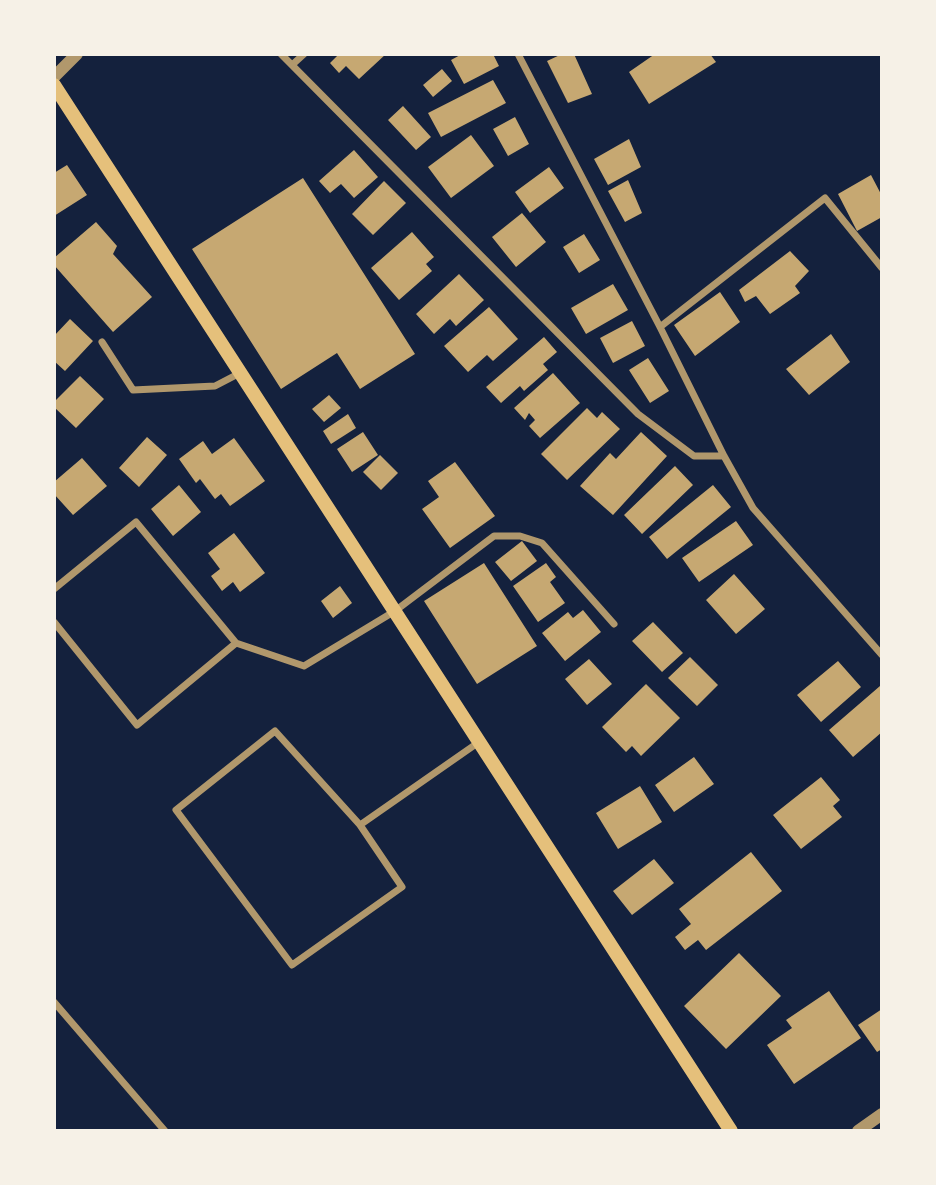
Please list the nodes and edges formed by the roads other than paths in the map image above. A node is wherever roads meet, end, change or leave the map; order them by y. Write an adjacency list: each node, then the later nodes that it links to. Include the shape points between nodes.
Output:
1 (77, 54): 6 (street)
2 (282, 54): 5 (street)
3 (304, 54): 5 (street)
4 (518, 54): 9 (street)
5 (292, 65): 12 (street, via 638,414 694,456)
6 (54, 77)
7 (54, 85): 11 (main road)
8 (882, 268): 9 (street, via 825,198)
9 (660, 327): 12 (street)
10 (102, 342): 11 (street, via 133,390 215,386)
11 (241, 373): 14 (main road)
12 (724, 456): 18 (street, via 753,508)
13 (54, 589): 17 (street, via 136,522)
14 (395, 611): 16 (street, via 494,536 520,536 542,543); 17 (street, via 304,666); 19 (main road)
15 (54, 621): 17 (street, via 137,724)
16 (614, 624)
17 (236, 643)
18 (882, 656)
19 (480, 742): 20 (street); 24 (main road)
20 (360, 825): 20 (street, via 402,887 292,965 176,810 275,731)
21 (54, 1002): 23 (street)
22 (882, 1114): 25 (street)
23 (165, 1131)
24 (731, 1131)
25 (858, 1131)

